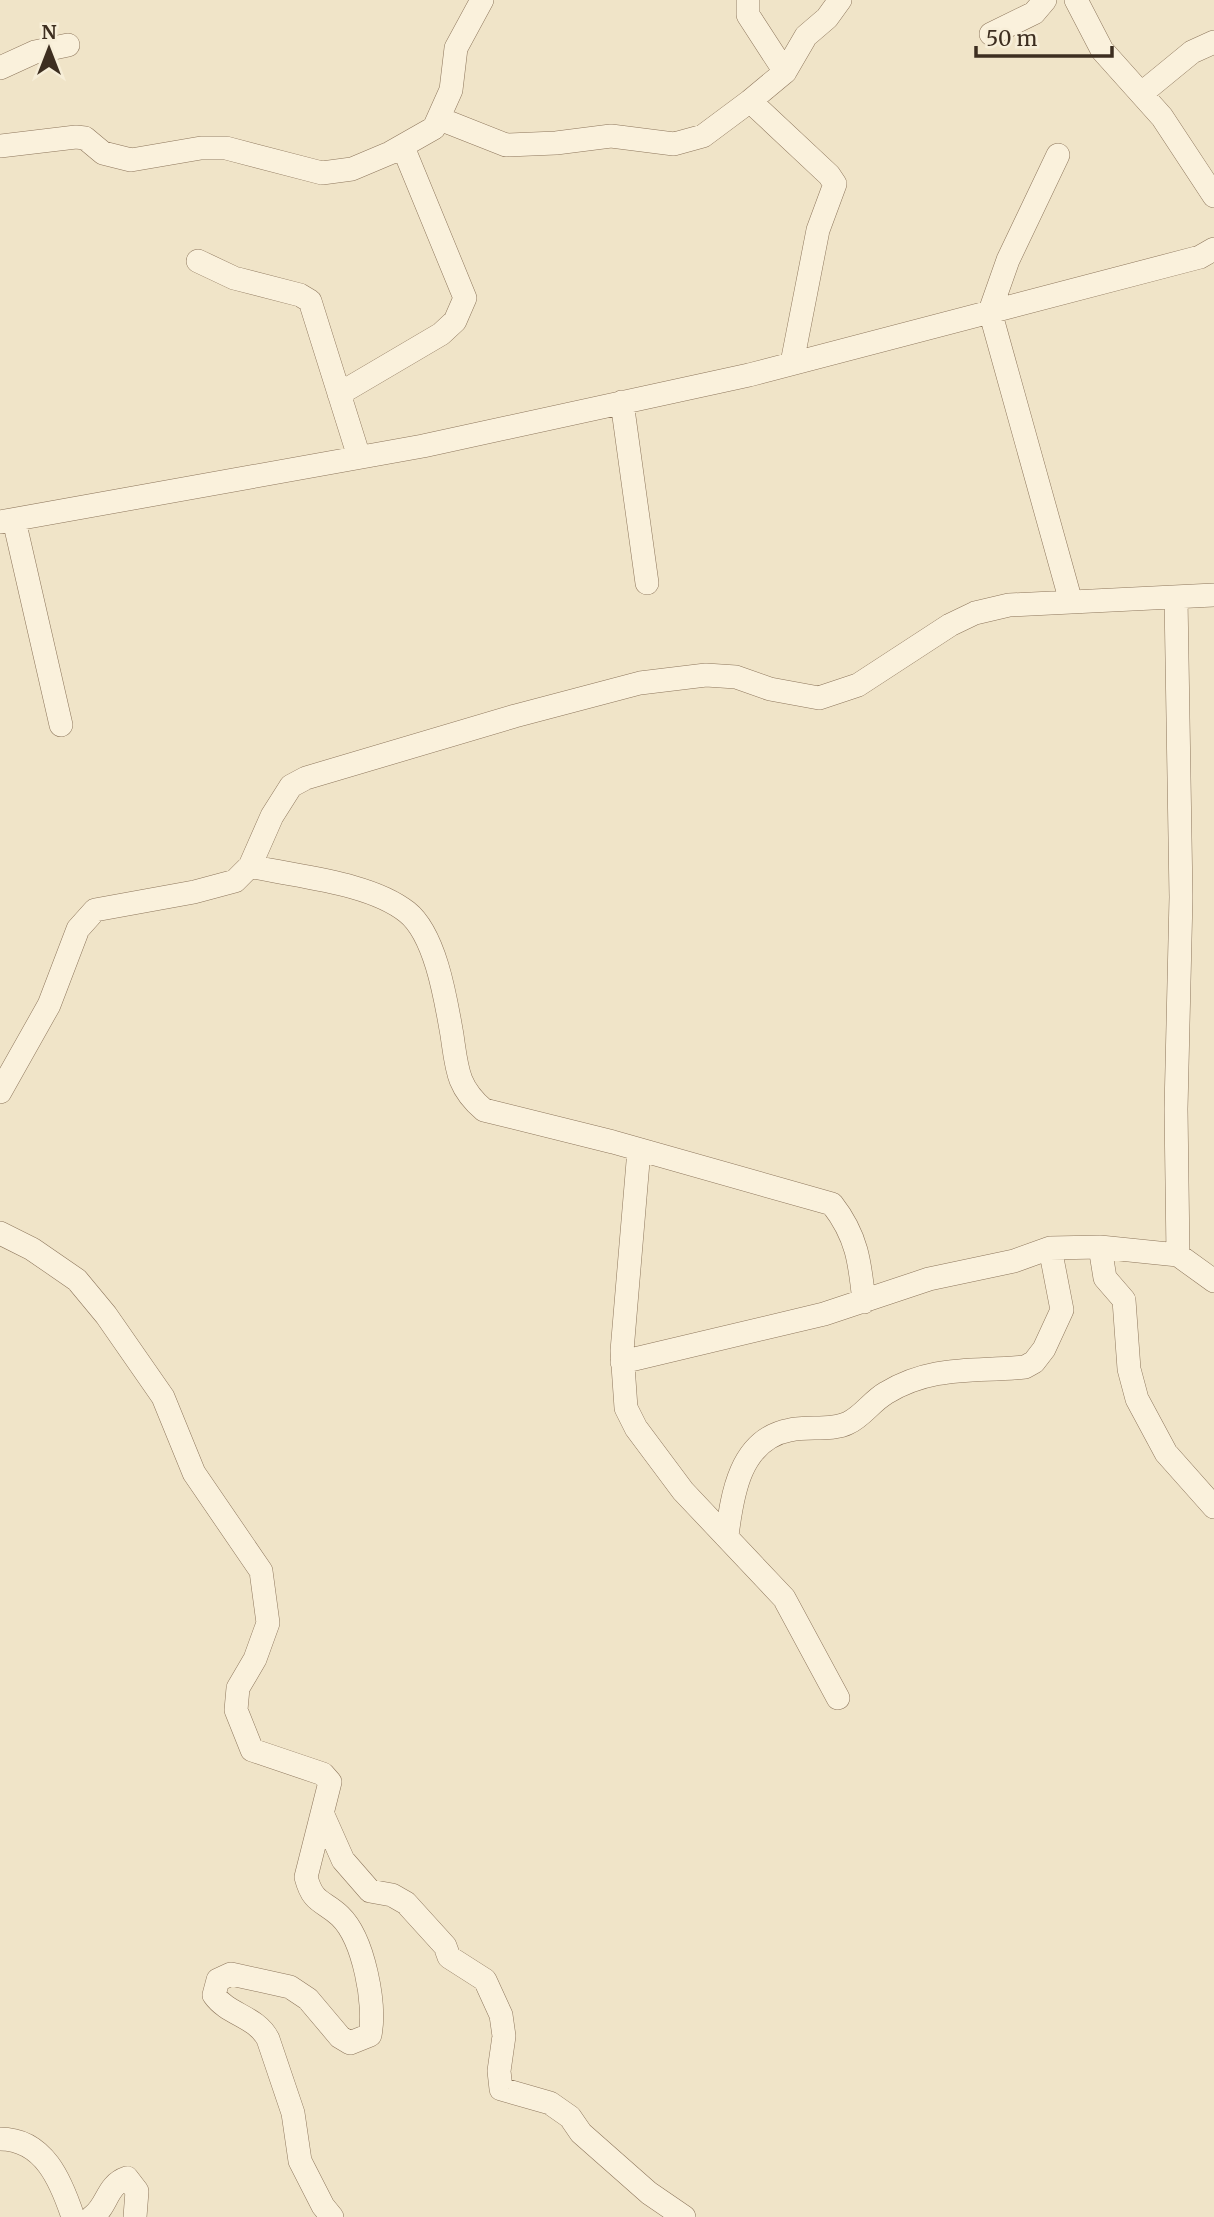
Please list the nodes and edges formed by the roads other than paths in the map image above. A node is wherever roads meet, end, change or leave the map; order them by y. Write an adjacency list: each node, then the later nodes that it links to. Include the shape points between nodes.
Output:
1 (482, 0): 13 (street, via 456,48 451,90)
2 (748, 0): 10 (street, via 748,15)
3 (840, 0): 10 (street, via 806,36)
4 (1045, 0): 6 (street, via 1034,13)
5 (1076, 0): 11 (street, via 1102,50)
6 (991, 34)
7 (1214, 42): 11 (street, via 1192,52)
8 (68, 45): 9 (street, via 35,52)
9 (0, 68)
10 (785, 72): 12 (street)
11 (1142, 93): 17 (street)
12 (750, 101): 13 (street, via 703,136 674,144 611,136 506,145); 21 (street, via 835,184 818,230)
13 (440, 119): 15 (street, via 434,128)
14 (0, 146): 15 (street, via 76,137 85,138 103,153 131,160 226,148 322,173 352,169)
15 (403, 147): 22 (street, via 465,298 455,321 441,334)
16 (1058, 155): 20 (street)
17 (1214, 195)
18 (1214, 249): 20 (street, via 1200,257)
19 (198, 261): 22 (street, via 234,278 310,301)
20 (990, 311): 21 (street); 27 (street)
21 (792, 363): 23 (street)
22 (339, 394): 24 (street)
23 (622, 402): 24 (street); 26 (street)
24 (359, 457): 25 (street)
25 (7, 521): 30 (street)
26 (647, 583)
27 (1069, 594): 29 (street); 31 (street, via 975,613 858,685 819,698 736,677 664,680 514,716 348,764 291,786)
28 (1214, 595): 29 (street)
29 (1176, 598): 37 (street, via 1181,897)
30 (61, 725)
31 (250, 866): 32 (street, via 235,881 205,890 95,911 78,929 49,1005); 33 (street, via 342,885 408,913 439,967 460,1082 484,1110)
32 (0, 1092)
33 (639, 1150): 39 (street, via 832,1204 853,1237); 40 (street)
34 (0, 1233): 44 (street, via 77,1280 106,1315 163,1397 200,1484 261,1571 268,1623 238,1688 239,1724 252,1750 323,1774 330,1782)
35 (1100, 1247): 36 (street); 37 (street); 41 (street, via 1105,1278 1124,1300 1129,1369 1137,1399 1166,1453)
36 (1049, 1248): 39 (street, via 1014,1261 929,1279); 42 (street, via 1062,1310 1034,1362 1025,1367 941,1370 919,1376 884,1394 848,1423 775,1434 744,1464 734,1487)
37 (1178, 1255): 38 (street)
38 (1214, 1281)
39 (864, 1302): 40 (street)
40 (622, 1362): 42 (street, via 626,1408 636,1428 683,1491)
41 (1214, 1507)
42 (727, 1536): 43 (street, via 784,1598)
43 (838, 1698)
44 (323, 1815): 49 (street, via 306,1877 315,1898 349,1927 371,1997 370,2035 350,2043 308,1999 290,1987 231,1974 218,1980 214,1995 223,2007 264,2030 293,2113 300,2161); 50 (street, via 343,1860 370,1891 405,1903 445,1946 449,1957 489,1986 504,2036 501,2089 550,2103 649,2193)
45 (0, 2139): 46 (street, via 30,2144 54,2171)
46 (73, 2217)
47 (93, 2217): 48 (street, via 118,2181 127,2178 137,2191)
48 (135, 2217)
49 (332, 2217)
50 (684, 2217)

